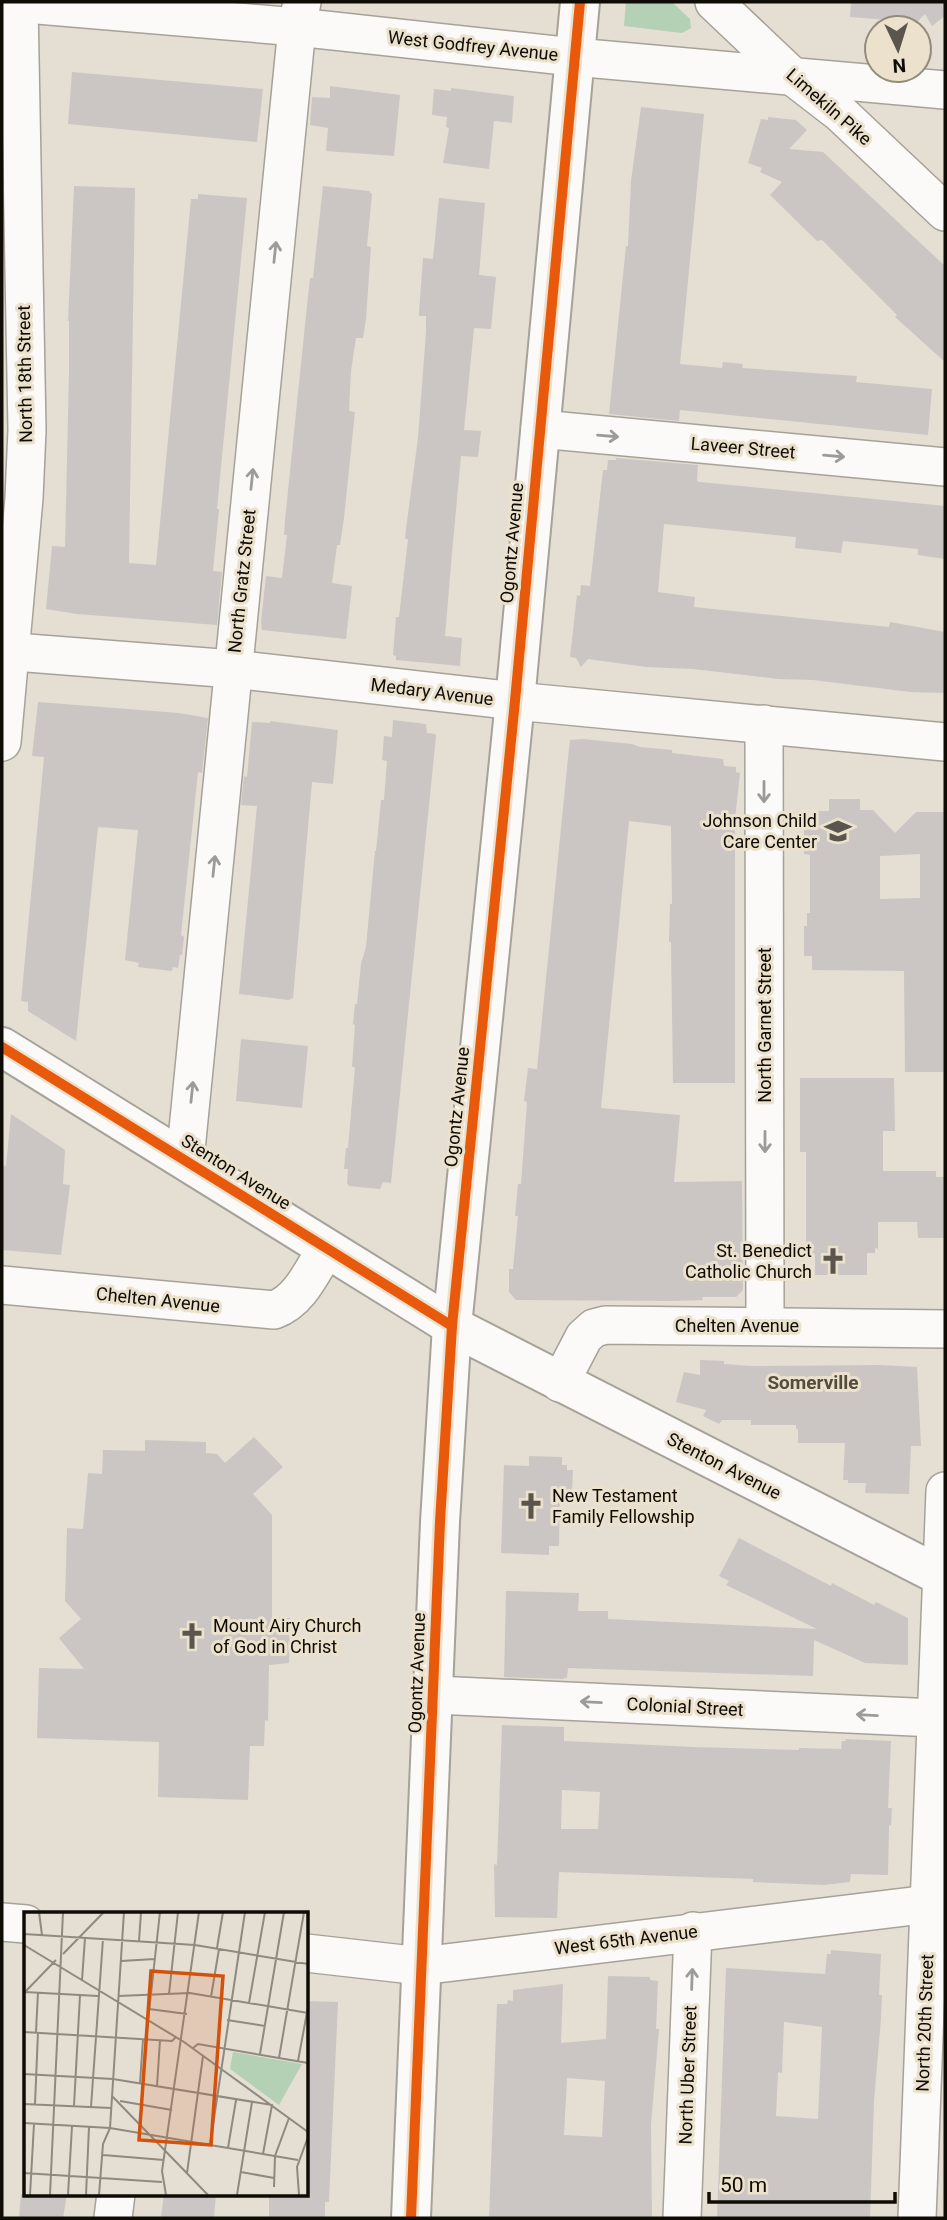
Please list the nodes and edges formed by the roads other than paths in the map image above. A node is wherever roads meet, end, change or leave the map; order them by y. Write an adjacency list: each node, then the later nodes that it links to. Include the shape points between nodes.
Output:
1 (580, 2): 5 (main road, Ogontz Avenue)
2 (713, 2): 6 (street, Limekiln Pike)
3 (10, 3): 4 (street, West Godfrey Avenue); 11 (street, North 18th Street, via 27,430)
4 (299, 15): 5 (street, West Godfrey Avenue); 12 (street, North Gratz Street, one-way to 4)
5 (574, 57): 6 (street, West Godfrey Avenue); 9 (main road, Ogontz Avenue)
6 (792, 76): 7 (street, West Godfrey Avenue); 8 (street, Limekiln Pike, via 839,113)
7 (945, 90)
8 (945, 212)
9 (540, 429): 10 (street, Laveer Street, one-way to 10); 13 (main road, Ogontz Avenue)
10 (945, 467)
11 (7, 651): 12 (street, Medary Avenue); 15 (street, North 18th Street)
12 (233, 668): 13 (street, Medary Avenue); 18 (street, North Gratz Street, one-way to 12)
13 (515, 701): 14 (street, Medary Avenue); 21 (main road, Ogontz Avenue)
14 (764, 724): 16 (street, Medary Avenue); 22 (street, North Garnet Street, one-way to 22)
15 (2, 742)
16 (945, 742)
17 (2, 1047): 18 (main road, Stenton Avenue)
18 (186, 1160): 19 (main road, Stenton Avenue)
19 (326, 1249): 20 (street, Chelten Avenue, via 294,1298 274,1310); 21 (main road, Stenton Avenue)
20 (2, 1285)
21 (452, 1326): 24 (main road, Stenton Avenue); 27 (main road, Ogontz Avenue)
22 (765, 1326): 23 (street, Chelten Avenue); 24 (street, Chelten Avenue, via 594,1328 584,1337)
23 (945, 1329)
24 (560, 1383): 26 (main road, Stenton Avenue)
25 (945, 1491): 26 (street, North 20th Street)
26 (944, 1577): 28 (street, North 20th Street)
27 (435, 1695): 28 (street, Colonial Street, one-way to 27); 34 (main road, Ogontz Avenue)
28 (935, 1718): 29 (street, North 20th Street)
29 (938, 1903): 32 (street, West 65th Avenue); 39 (street, North 20th Street)
30 (2, 1922): 31 (street)
31 (24, 1924)
32 (694, 1931): 34 (street, West 65th Avenue); 38 (street, North Uber Street, one-way to 32)
33 (308, 1953): 34 (street, West 65th Avenue)
34 (421, 1966): 37 (main road, Ogontz Avenue)
35 (116, 2196): 36 (street)
36 (113, 2218)
37 (411, 2218)
38 (682, 2218)
39 (917, 2218)

